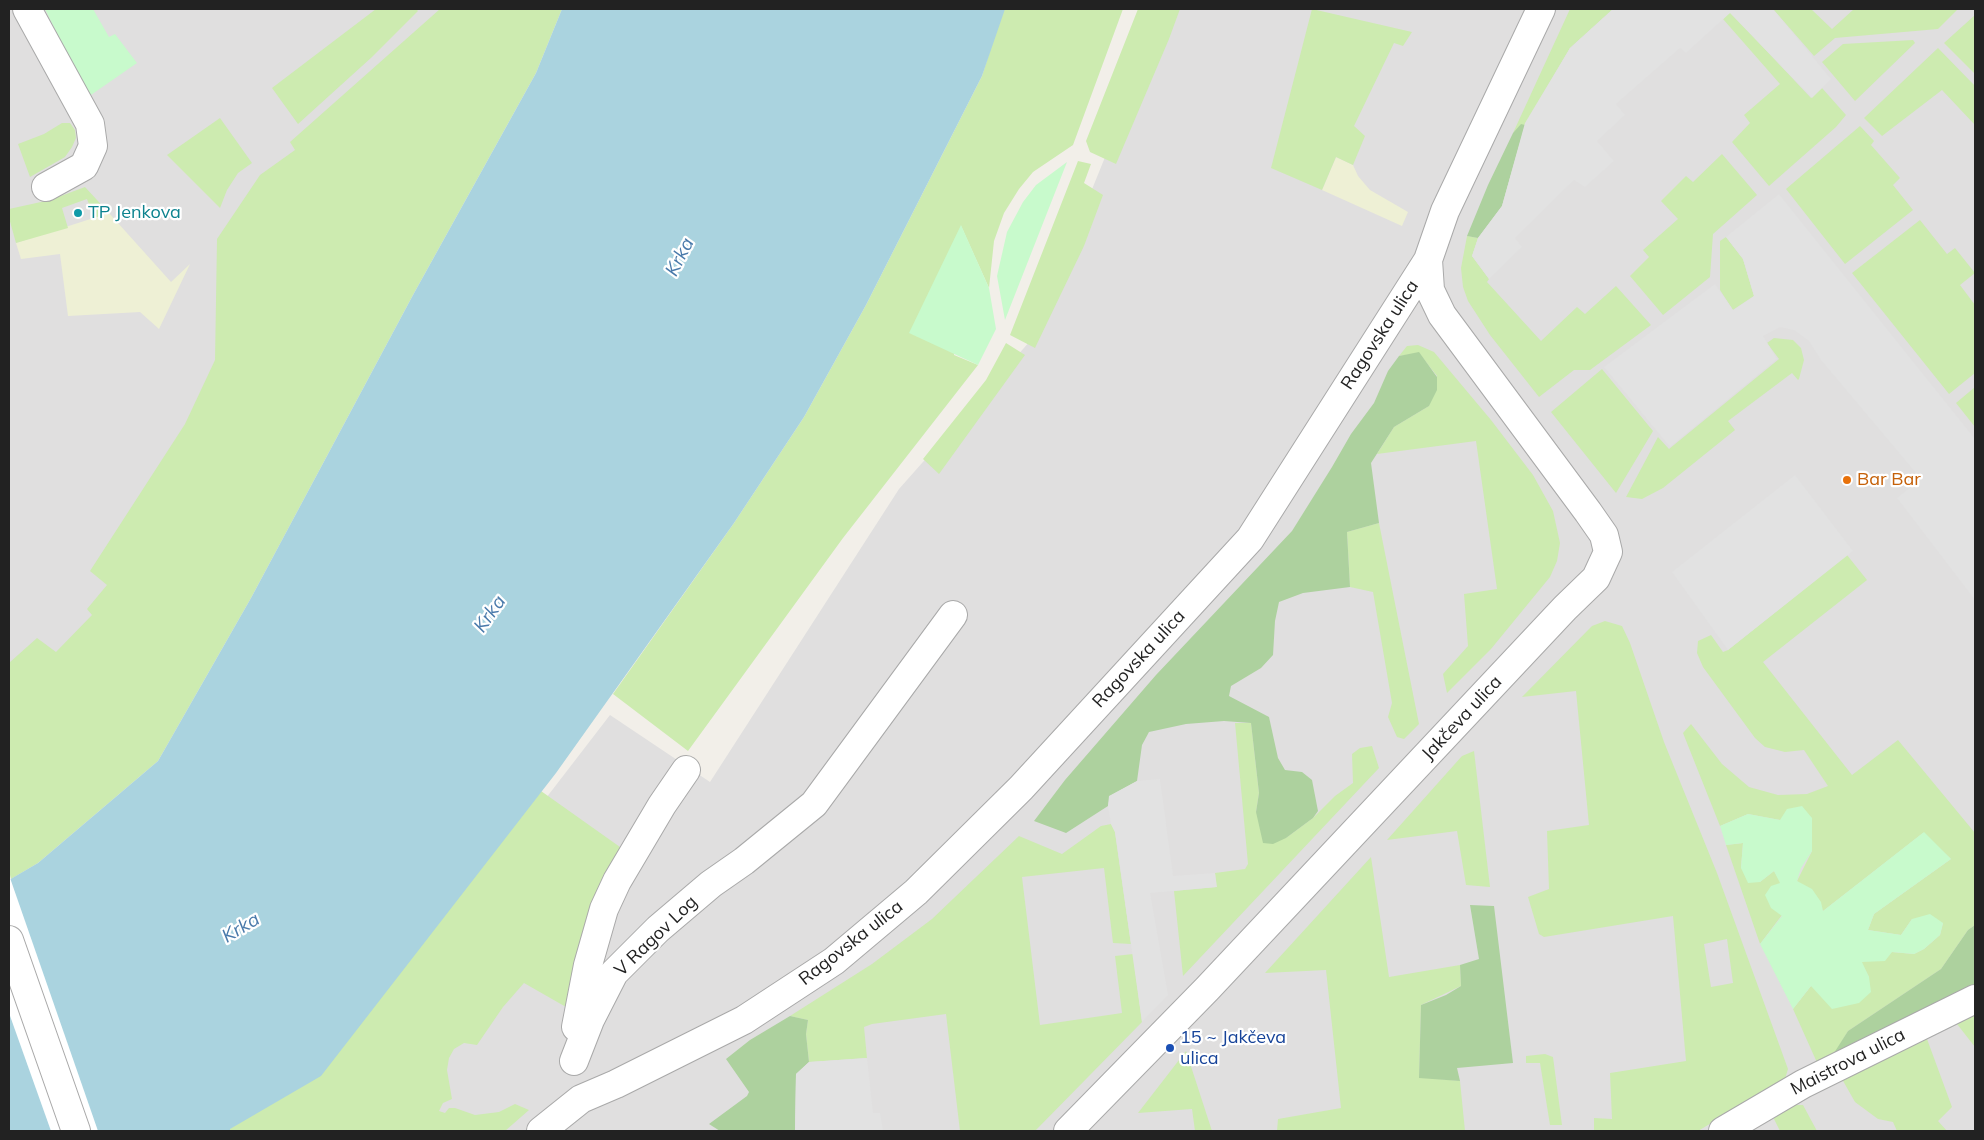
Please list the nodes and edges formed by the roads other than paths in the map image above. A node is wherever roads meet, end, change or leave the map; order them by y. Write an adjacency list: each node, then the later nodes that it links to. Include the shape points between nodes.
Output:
1 (27, 9): 3 (street, via 90,124 93,146 84,166)
2 (1541, 9): 4 (street, Ragovska ulica, via 1445,211)
3 (46, 187)
4 (1428, 260): 10 (street, Ragovska ulica, via 1250,539 1000,809 916,892 834,961 744,1020); 13 (street, Jakčeva ulica, via 1430,290 1442,315 1594,520 1604,535 1608,552 1596,578)
5 (953, 615): 9 (street, V Ragov Log, via 814,804 744,862 711,884 658,929 614,973 590,1020)
6 (686, 770): 9 (street, V Ragov Log, via 657,813 604,909 576,1023)
7 (9, 940): 11 (street)
8 (1975, 998): 14 (street, Maistrova ulica, via 1797,1087)
9 (574, 1062): 10 (street)
10 (581, 1098): 12 (street, Ragovska ulica)
11 (76, 1131)
12 (541, 1131)
13 (1068, 1131)
14 (1723, 1131)

